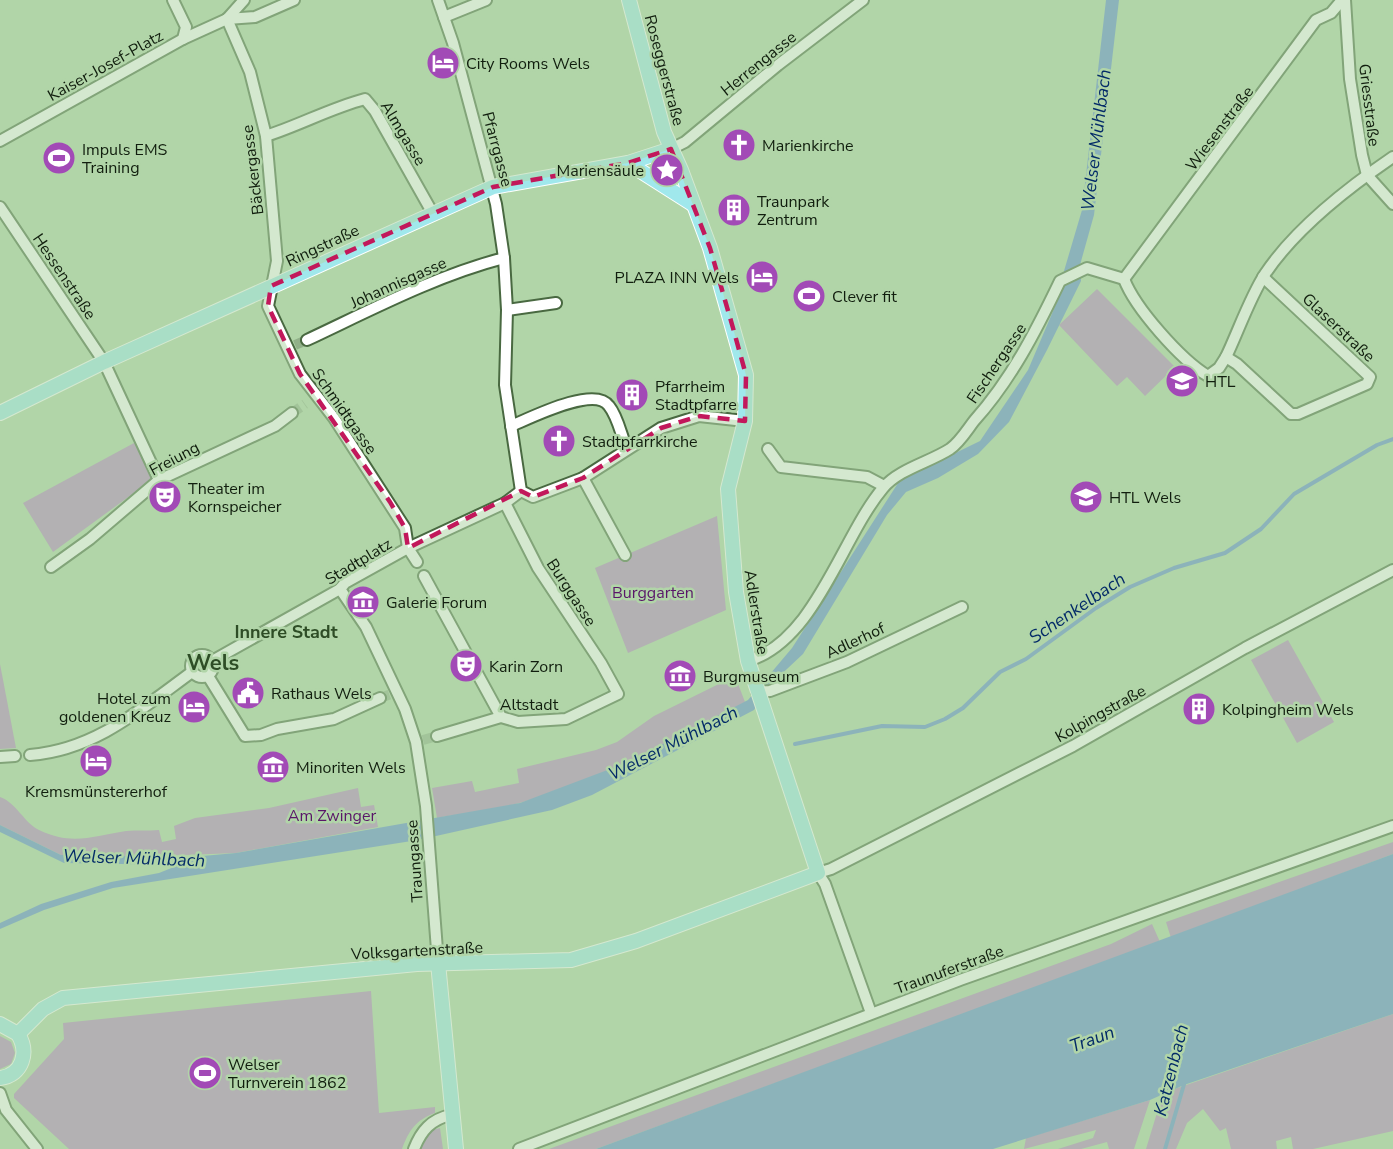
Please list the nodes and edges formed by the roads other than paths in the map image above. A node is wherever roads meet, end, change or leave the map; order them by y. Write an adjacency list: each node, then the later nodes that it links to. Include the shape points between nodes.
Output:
1 (173, 0): 11 (street, via 186,27)
2 (244, 0): 10 (street, Kaiser-Josef-Platz)
3 (294, 0): 10 (street, Kaiser-Josef-Platz, via 255,17)
4 (438, 0): 9 (street, Pfarrgasse)
5 (486, 0): 9 (street)
6 (629, 0): 14 (main road, Roseggerstraße)
7 (863, 0): 14 (street, Herrengasse, via 685,142)
8 (1344, 0): 17 (street, Griesstraße, via 1350,79); 25 (street, Wiesenstraße, via 1331,13 1316,20)
9 (444, 17): 18 (street, Pfarrgasse)
10 (227, 19): 11 (street, Kaiser-Josef-Platz); 12 (street, Bäckergasse, via 250,72)
11 (183, 39): 13 (street, Kaiser-Josef-Platz)
12 (266, 136): 22 (street, Almgasse, via 365,99); 26 (street, Bäckergasse, via 277,261)
13 (0, 141)
14 (671, 149): 16 (main road, Ringstraße); 20 (main road, Adlerstraße)
15 (1393, 157): 17 (street)
16 (628, 162): 18 (main road, Ringstraße); 20 (main road)
17 (1367, 175): 19 (street); 24 (street, via 1318,216)
18 (493, 187): 22 (main road, Ringstraße); 23 (street, Pfarrgasse)
19 (1393, 204)
20 (694, 205): 36 (main road, Adlerstraße, via 746,375)
21 (0, 207): 31 (street, Hessenstraße)
22 (432, 212): 26 (main road, Ringstraße)
23 (504, 258): 28 (street, Pfarrgasse); 29 (street, Johannisgasse, via 470,267)
24 (1263, 277): 30 (street); 30 (street, Glaserstraße, via 1370,377 1367,384 1291,414)
25 (1124, 279): 30 (street, via 1129,293 1182,357 1208,376); 42 (street, Fischergasse, via 1087,268 1063,278 1036,333 983,412 951,448)
26 (271, 286): 31 (main road, Ringstraße); 32 (street, Schmidtgasse, via 268,306)
27 (555, 303): 28 (street)
28 (507, 310): 37 (street, Pfarrgasse, via 505,386)
29 (307, 340)
30 (1226, 357)
31 (104, 362): 34 (main road, Ringstraße); 41 (street, Hessenstraße)
32 (314, 396): 33 (street); 45 (street, Schmidtgasse, via 334,418 390,502 405,528)
33 (304, 404)
34 (0, 413)
35 (292, 414): 41 (street, Freiung, via 275,426)
36 (745, 421): 38 (street, via 699,417 661,428); 54 (main road, Adlerstraße, via 728,489 736,592)
37 (511, 426): 38 (street, via 585,398 602,399 609,405); 43 (street, Pfarrgasse)
38 (627, 449): 40 (street)
39 (768, 449): 42 (street, via 781,467 867,477)
40 (583, 478): 43 (street, via 533,497); 46 (street)
41 (159, 480): 48 (street, Freiung, via 90,540)
42 (884, 486): 54 (street, Fischergasse, via 790,633 777,646)
43 (521, 491): 44 (street, Stadtplatz)
44 (506, 503): 45 (street, Stadtplatz); 58 (street, Burggasse, via 538,568)
45 (408, 548): 47 (street, Schmidtgasse); 51 (street, Stadtplatz)
46 (625, 555)
47 (417, 562)
48 (51, 567)
49 (1393, 570): 66 (street, Kolpingstraße, via 1073,746)
50 (424, 576): 60 (street)
51 (340, 589): 53 (street, Stadtplatz); 59 (street, Traungasse, via 366,627)
52 (962, 607): 57 (street, Adlerhof, via 847,662)
53 (212, 661): 55 (street, Stadtplatz, via 206,656 194,658 190,664); 56 (street)
54 (748, 661): 57 (main road, Adlerstraße)
55 (192, 672): 56 (street, via 197,677); 62 (street, Stadtplatz, via 102,735 80,745)
56 (208, 676): 59 (street, via 245,736 334,719)
57 (761, 693): 66 (main road, Adlerstraße)
58 (618, 694): 60 (street, Altstadt, via 566,719 518,722)
59 (389, 695): 67 (street, Traungasse, via 420,741)
60 (501, 717): 61 (street, Altstadt)
61 (437, 736)
62 (30, 755)
63 (15, 756): 64 (street)
64 (0, 757)
65 (1393, 826): 68 (street, Traunuferstraße)
66 (818, 873): 67 (main road, Volksgartenstraße, via 636,941 571,960); 68 (street, Adlerstraße)
67 (438, 963): 70 (main road, Volksgartenstraße, via 63,998 43,1009); 73 (main road, Traungasse)
68 (871, 1013): 77 (street, Traunuferstraße)
69 (0, 1024): 70 (main road)
70 (18, 1034): 71 (main road, via 23,1041 24,1059 14,1073)
71 (0, 1078)
72 (0, 1093): 74 (street, via 6,1110)
73 (451, 1115): 75 (street, via 423,1130); 76 (main road, Traungasse)
74 (34, 1148)
75 (414, 1149)
76 (456, 1149)
77 (519, 1149)

